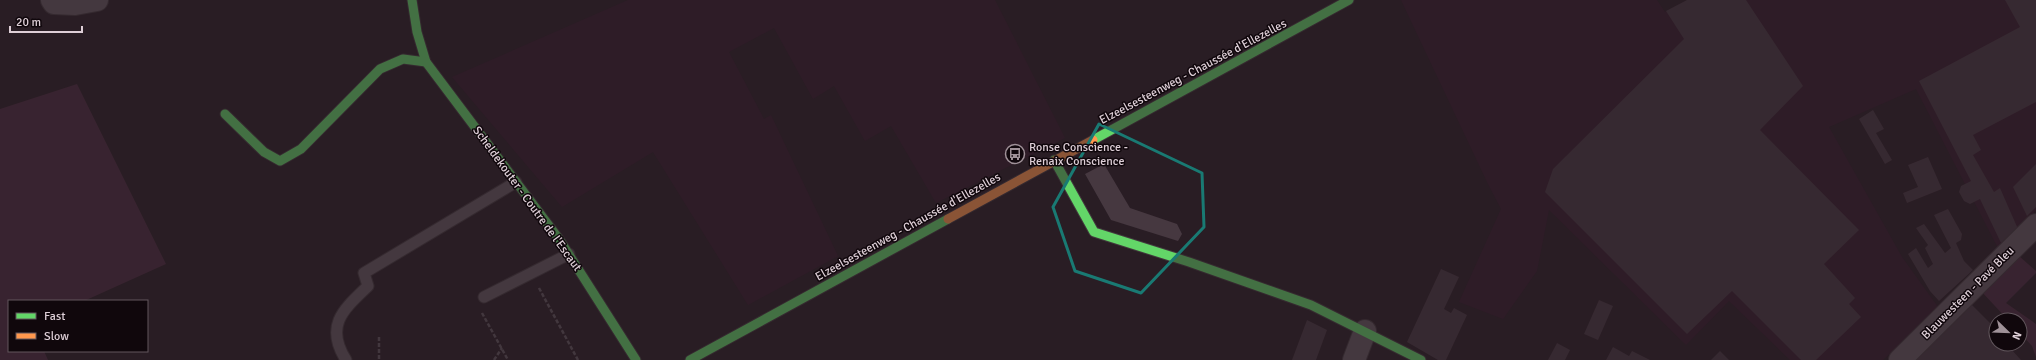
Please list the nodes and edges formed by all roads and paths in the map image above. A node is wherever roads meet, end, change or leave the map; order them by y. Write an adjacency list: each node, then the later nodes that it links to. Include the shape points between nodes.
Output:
1 (52, 0): 2 (street, via 54,3 75,4)
2 (97, 0)
3 (412, 0): 5 (street, Scheldekouter - Coutre de l'Escaut, via 417,32)
4 (1349, 0): 7 (street, Elzeelsesteenweg - Chaussée d'Ellezelles)
5 (426, 62): 6 (street, via 403,59 380,69 301,149 280,161 264,152); 8 (street, Scheldekouter - Coutre de l'Escaut)
6 (225, 114)
7 (1054, 160): 13 (street, via 1094,232 1311,305); 16 (street, Elzeelsesteenweg - Chaussée d'Ellezelles)
8 (516, 182): 10 (street, Scheldekouter - Coutre de l'Escaut); 17 (lane, via 364,273 368,286 340,316 336,332 341,352)
9 (2036, 226): 25 (street, Blauwesteen - Pavé Bleu)
10 (569, 254): 11 (lane); 22 (street, Scheldekouter - Coutre de l'Escaut)
11 (531, 273): 12 (lane); 21 (path)
12 (484, 297): 15 (path, via 480,310)
13 (1365, 331): 23 (street); 24 (street)
14 (379, 337): 18 (path)
15 (502, 348): 19 (path); 20 (path)
16 (701, 358)
17 (346, 360)
18 (379, 360)
19 (494, 360)
20 (508, 360)
21 (578, 360)
22 (636, 360)
23 (1354, 360)
24 (1421, 360)
25 (1900, 360)

